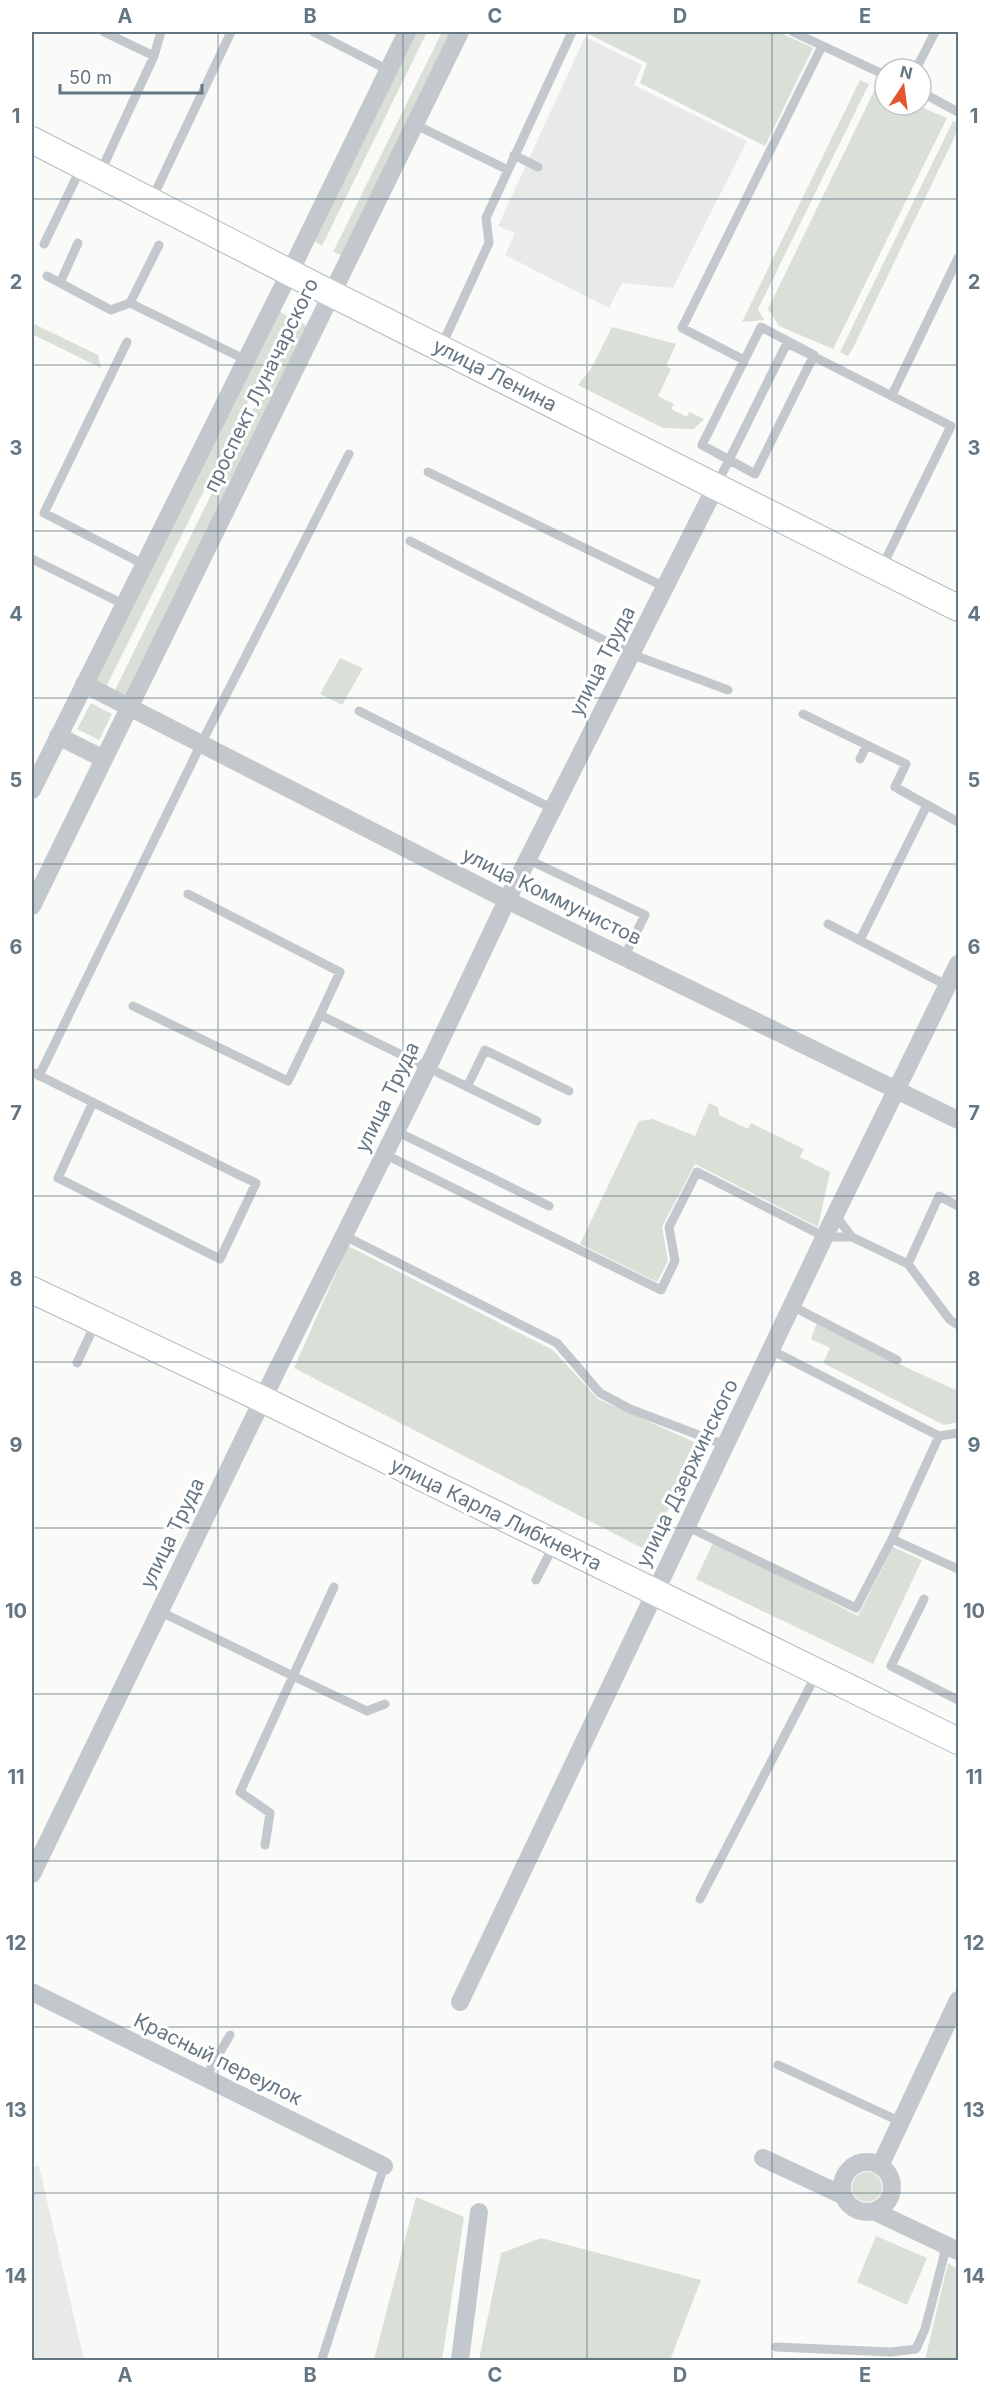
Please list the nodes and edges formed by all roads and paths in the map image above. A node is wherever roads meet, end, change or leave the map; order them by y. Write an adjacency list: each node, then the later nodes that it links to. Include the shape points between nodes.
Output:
1 (104, 32): 11 (lane)
2 (161, 32): 11 (lane)
3 (231, 32): 23 (lane)
4 (314, 32): 14 (lane)
5 (407, 32): 14 (street, проспект Луначарского)
6 (460, 32): 17 (street, проспект Луначарского)
7 (572, 32): 19 (lane)
8 (793, 32): 10 (lane)
9 (934, 32): 12 (lane)
10 (822, 46): 13 (lane); 37 (lane, via 682,328)
11 (153, 56): 22 (lane)
12 (922, 57)
13 (873, 69)
14 (388, 70): 28 (street, проспект Луначарского)
15 (933, 98): 16 (lane)
16 (958, 112)
17 (414, 124): 21 (lane); 31 (street, проспект Луначарского)
18 (32, 140): 22 (main road, улица Ленина)
19 (514, 155): 20 (lane); 21 (lane)
20 (538, 167)
21 (508, 170): 34 (lane, via 486,218 489,243)
22 (91, 171): 23 (main road, улица Ленина); 25 (lane)
23 (151, 201): 28 (main road, улица Ленина)
24 (78, 243): 30 (lane)
25 (44, 244)
26 (159, 245): 32 (lane)
27 (958, 258): 38 (lane)
28 (290, 272): 31 (main road, улица Ленина); 36 (street, проспект Луначарского)
29 (47, 276): 30 (lane)
30 (60, 283): 32 (lane, via 111,309)
31 (331, 293): 34 (main road, улица Ленина); 53 (street, проспект Луначарского)
32 (130, 303): 36 (lane)
33 (127, 342): 45 (lane, via 44,513)
34 (441, 348): 42 (main road, улица Ленина)
35 (814, 355): 37 (lane, via 760,327); 38 (lane); 40 (lane, улица Труда, via 787,342); 40 (lane, via 755,474)
36 (246, 360): 45 (street, проспект Луначарского)
37 (744, 360): 40 (lane, via 702,446)
38 (892, 394): 46 (lane, via 951,426)
39 (349, 454): 57 (lane)
40 (729, 460): 42 (lane, улица Труда)
41 (428, 472): 47 (lane)
42 (716, 486): 46 (main road, улица Ленина); 47 (street, улица Труда)
43 (410, 541): 50 (lane)
44 (32, 558): 48 (lane)
45 (143, 564): 48 (street, проспект Луначарского)
46 (881, 569): 49 (main road, улица Ленина)
47 (665, 587): 50 (street, улица Труда)
48 (123, 604): 51 (street, проспект Луначарского)
49 (958, 608)
50 (631, 654): 52 (lane); 63 (street, улица Труда)
51 (84, 684): 53 (street, улица Коммунистов); 56 (street, проспект Луначарского)
52 (728, 690)
53 (129, 707): 57 (street, улица Коммунистов); 59 (street, проспект Луначарского)
54 (359, 711): 63 (lane)
55 (803, 714): 58 (lane)
56 (58, 736): 59 (street); 61 (street, проспект Луначарского)
57 (201, 744): 67 (street, улица Коммунистов); 77 (lane)
58 (867, 745): 60 (lane); 62 (lane, via 906,764 895,787)
59 (104, 759): 68 (street, проспект Луначарского)
60 (860, 759)
61 (32, 790)
62 (927, 805): 64 (lane); 70 (lane)
63 (553, 809): 65 (street, улица Труда)
64 (958, 822)
65 (527, 859): 67 (street, улица Труда); 71 (lane, via 645,915)
66 (189, 894): 75 (lane, via 340,972)
67 (507, 900): 71 (street, улица Коммунистов); 76 (street, улица Труда)
68 (32, 906)
69 (828, 924): 70 (lane)
70 (860, 940): 73 (lane)
71 (624, 957): 79 (street, улица Коммунистов)
72 (958, 964): 73 (street, улица Дзержинского)
73 (948, 986): 79 (street, улица Дзержинского)
74 (133, 1006): 75 (lane, via 288,1081)
75 (320, 1015): 76 (lane)
76 (428, 1067): 78 (lane); 84 (street, улица Труда)
77 (35, 1074): 81 (lane)
78 (467, 1087): 80 (lane, via 485,1050); 83 (lane)
79 (896, 1089): 82 (street, улица Коммунистов); 88 (street, улица Дзержинского)
80 (569, 1090)
81 (93, 1102): 81 (lane, via 256,1183 220,1258 58,1178)
82 (958, 1119)
83 (537, 1121)
84 (396, 1131): 85 (street, улица Труда); 86 (lane)
85 (384, 1154): 89 (street, улица Труда); 90 (lane, via 661,1290 675,1261 669,1227 697,1172)
86 (549, 1206)
87 (958, 1206): 92 (lane, via 939,1196)
88 (835, 1215): 90 (street, улица Дзержинского); 91 (lane)
89 (343, 1235): 100 (street, улица Труда); 103 (lane, via 557,1342 600,1394)
90 (825, 1237): 91 (lane); 94 (street, улица Дзержинского)
91 (852, 1237): 92 (lane)
92 (908, 1264): 96 (lane, via 950,1320)
93 (32, 1290): 95 (main road, улица Карла Либкнехта)
94 (792, 1306): 97 (street, улица Дзержинского); 98 (lane)
95 (97, 1320): 99 (lane); 100 (main road, улица Карла Либкнехта)
96 (958, 1325)
97 (771, 1350): 102 (lane); 103 (street, улица Дзержинского)
98 (897, 1360)
99 (77, 1364)
100 (264, 1400): 106 (main road, улица Карла Либкнехта); 112 (street, улица Труда)
101 (958, 1433): 102 (lane)
102 (939, 1436): 105 (lane)
103 (725, 1445): 104 (street, улица Дзержинского)
104 (686, 1526): 105 (lane, via 856,1608); 110 (street, улица Дзержинского)
105 (892, 1539): 107 (lane)
106 (555, 1543): 108 (lane); 110 (main road, улица Карла Либкнехта)
107 (958, 1569)
108 (536, 1580)
109 (334, 1587): 114 (lane)
110 (654, 1592): 113 (main road, улица Карла Либкнехта); 122 (street, улица Дзержинского)
111 (924, 1599): 115 (lane, via 891,1666)
112 (159, 1611): 114 (lane); 119 (street, улица Труда)
113 (818, 1671): 117 (main road, улица Карла Либкнехта); 120 (lane)
114 (292, 1676): 116 (lane, via 367,1711); 118 (lane, via 240,1792 270,1813)
115 (958, 1700)
116 (385, 1704)
117 (958, 1741)
118 (266, 1845)
119 (32, 1874)
120 (700, 1899)
121 (32, 1992): 126 (street, Красный переулок)
122 (460, 2002)
123 (957, 2008): 127 (street)
124 (230, 2035): 126 (lane)
125 (778, 2065): 127 (lane)
126 (205, 2078): 129 (street, Красный переулок)
127 (901, 2122): 130 (street)
128 (763, 2158): 131 (street)
129 (384, 2166): 137 (lane)
130 (880, 2166): 131 (street, via 864,2162 854,2165 845,2173); 132 (street, via 891,2179 892,2191 888,2201)
131 (842, 2195): 132 (street, via 858,2211)
132 (874, 2211): 134 (street)
133 (479, 2212): 138 (street)
134 (951, 2248): 136 (lane, via 944,2256 916,2349)
135 (776, 2347): 136 (lane)
136 (876, 2356)
137 (322, 2359)
138 (460, 2361)

